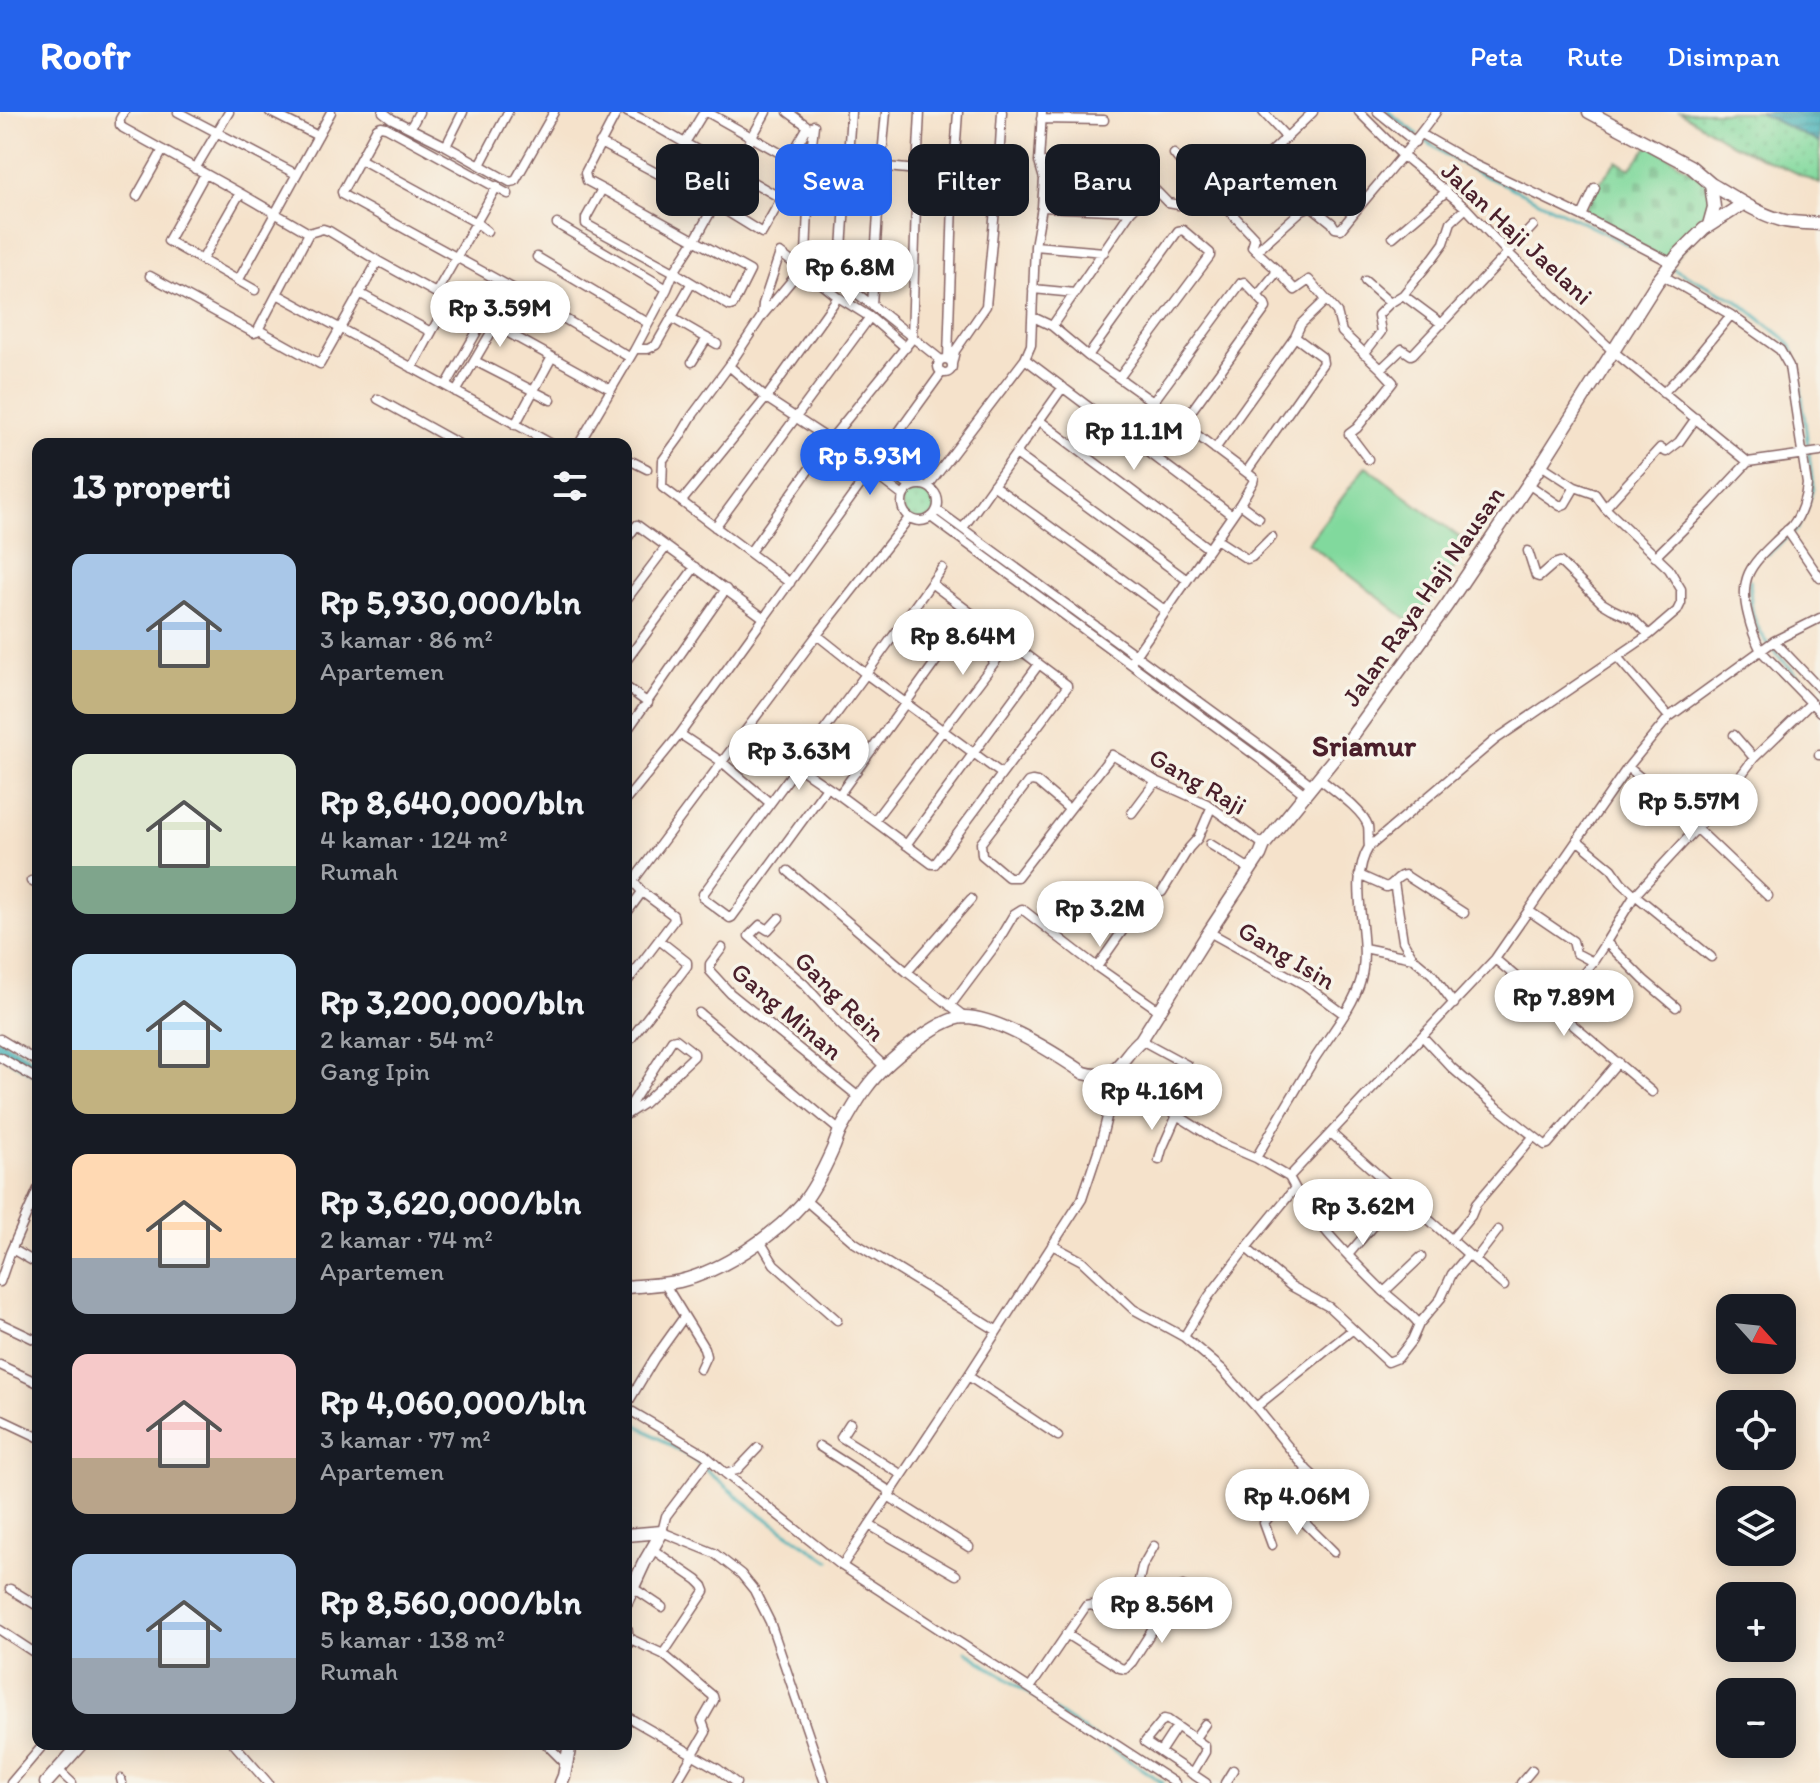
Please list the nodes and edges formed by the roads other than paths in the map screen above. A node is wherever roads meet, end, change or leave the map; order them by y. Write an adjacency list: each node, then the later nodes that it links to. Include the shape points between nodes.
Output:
1 (124, 112): 50 (street, via 123,128)
2 (178, 112): 34 (street)
3 (229, 112): 34 (street)
4 (270, 112): 36 (street)
5 (331, 112): 36 (street)
6 (383, 112): 30 (street)
7 (419, 112): 33 (street)
8 (463, 112): 49 (street)
9 (508, 112): 57 (street)
10 (554, 112): 62 (street, via 515,181)
11 (617, 112): 40 (street)
12 (627, 112): 31 (street)
13 (657, 112): 31 (street)
14 (707, 112): 37 (street); 41 (street)
15 (766, 112): 37 (street)
16 (788, 112): 37 (street, via 807,128 791,156)
17 (851, 112): 44 (street)
18 (886, 112): 45 (street)
19 (920, 112): 46 (street)
20 (958, 112): 47 (street)
21 (1002, 112): 48 (street)
22 (1263, 112): 38 (street)
23 (1313, 112): 38 (street)
24 (1359, 112): 53 (street, Jalan Haji Jaelani)
25 (1378, 112): 39 (street)
26 (1436, 112): 35 (street)
27 (1589, 112): 64 (street, via 1690,166)
28 (1042, 115): 29 (street); 55 (street)
29 (1104, 120)
30 (389, 123): 33 (street); 54 (street, via 377,128); 65 (street)
31 (650, 123): 41 (street)
32 (814, 125): 43 (street)
33 (411, 127): 49 (street)
34 (217, 133): 58 (street); 61 (street)
35 (1421, 134): 39 (street); 86 (street)
36 (318, 136): 61 (street)
37 (751, 138): 42 (street)
38 (1287, 138): 97 (street, via 1220,201 1255,238 1251,246)
39 (1415, 142): 53 (street)
40 (600, 143): 59 (street); 67 (street, via 585,178)
41 (685, 143)
42 (748, 144)
43 (812, 144)
44 (848, 144)
45 (883, 144)
46 (918, 144)
47 (956, 144)
48 (1000, 144)
49 (446, 146): 57 (street)
50 (163, 150): 58 (street); 71 (street)
51 (1174, 154): 52 (street)
52 (1176, 156)
53 (1403, 156): 68 (street, Jalan Haji Jaelani); 97 (street, via 1341,229 1311,206)
54 (360, 159): 87 (street); 101 (street, via 343,195)
55 (1039, 162): 56 (street); 73 (street)
56 (1045, 162)
57 (480, 165): 62 (street)
58 (195, 169): 60 (street)
59 (656, 173)
60 (205, 174): 69 (street); 103 (street, via 168,239)
61 (296, 174): 76 (street)
62 (502, 178): 65 (street)
63 (759, 185): 78 (street, via 780,201 760,233)
64 (1712, 187): 72 (street); 90 (street)
65 (496, 188): 70 (street); 87 (street)
66 (1595, 188): 86 (street)
67 (602, 189): 95 (street); 108 (street, via 586,224)
68 (1447, 191): 75 (street, Jalan Haji Jaelani); 94 (street)
69 (240, 193): 76 (street); 103 (street)
70 (508, 194)
71 (137, 196)
72 (1743, 204): 89 (street, via 1780,220); 90 (street, Jalan Raya Haji Nausan)
73 (1042, 207): 74 (street); 96 (street)
74 (1045, 207)
75 (1466, 208): 99 (street, Jalan Haji Jaelani); 124 (street)
76 (276, 213): 93 (street); 112 (street)
77 (708, 216): 95 (street)
78 (734, 216)
79 (808, 216): 100 (street)
80 (844, 216): 111 (street)
81 (878, 216): 129 (street)
82 (916, 216): 145 (street)
83 (952, 216): 155 (street)
84 (994, 216): 155 (street, via 986,306)
85 (1128, 216): 98 (street)
86 (1582, 216): 105 (street)
87 (477, 223): 92 (street); 101 (street)
88 (557, 224): 115 (street)
89 (1820, 224)
90 (1709, 225): 105 (street, Jalan Raya Haji Nausan)
91 (1533, 226): 99 (street)
92 (487, 231)
93 (309, 233): 104 (street, via 329,231); 122 (street)
94 (1393, 237)
95 (695, 240): 108 (street); 114 (street, via 750,272 730,306)
96 (1035, 246): 98 (street); 116 (street)
97 (1256, 251): 107 (street)
98 (1104, 252): 121 (street)
99 (1507, 252): 137 (street); 148 (street, Jalan Haji Jaelani)
100 (806, 255): 106 (street); 111 (street)
101 (456, 257): 118 (street); 120 (street)
102 (537, 257): 136 (street)
103 (202, 260): 112 (street)
104 (378, 261): 119 (street); 120 (street)
105 (1672, 263): 109 (street, Jalan Raya Haji Nausan)
106 (801, 268): 125 (street); 131 (street); 131 (street, via 780,253)
107 (1276, 269): 123 (street); 127 (street, via 1296,290 1309,280)
108 (674, 272): 114 (street); 115 (street)
109 (1662, 275): 130 (street); 148 (street, Jalan Raya Haji Nausan)
110 (150, 276): 141 (street, via 254,333)
111 (840, 280): 129 (street)
112 (238, 281): 117 (street)
113 (1365, 281): 128 (street)
114 (691, 284): 134 (street)
115 (667, 289): 136 (street)
116 (1033, 289): 121 (street); 133 (street)
117 (255, 290)
118 (516, 290): 138 (street); 149 (street)
119 (359, 293): 140 (street); 142 (street)
120 (436, 293): 126 (street)
121 (1075, 293): 139 (street)
122 (277, 294): 140 (street); 141 (street)
123 (1258, 295): 170 (street, via 1241,283); 174 (street, via 1266,308)
124 (1403, 295): 128 (street); 137 (street)
125 (838, 297): 132 (street); 167 (street)
126 (449, 300): 135 (street); 142 (street)
127 (1326, 300): 143 (street); 150 (street, via 1337,312 1342,332)
128 (1390, 303): 150 (street, via 1378,315 1381,332)
129 (872, 305): 145 (street)
130 (1731, 315): 166 (street); 183 (street, via 1784,354)
131 (762, 316): 157 (street)
132 (870, 317): 147 (street); 171 (street)
133 (1033, 317): 139 (street); 153 (street)
134 (672, 318): 144 (street); 149 (street, via 656,345)
135 (484, 319): 138 (street); 161 (street)
136 (648, 323): 149 (street)
137 (1442, 324): 159 (street, via 1411,355 1402,349)
138 (496, 325): 152 (street); 154 (street)
139 (1052, 326): 151 (street)
140 (339, 328): 141 (street, via 320,364); 158 (street)
141 (259, 330)
142 (431, 332): 158 (street)
143 (1295, 337): 180 (street); 191 (street, via 1323,363)
144 (707, 338): 146 (street); 156 (street)
145 (912, 339): 147 (street); 155 (street)
146 (717, 344)
147 (906, 348): 179 (street)
148 (1613, 351): 166 (street, Jalan Haji Jaelani); 188 (street, Jalan Raya Haji Nausan)
149 (632, 353): 163 (street)
150 (1364, 354): 159 (street)
151 (1088, 356): 160 (street); 160 (street, via 1183,230 1210,256)
152 (552, 357): 163 (street); 165 (street)
153 (1025, 359): 162 (street); 194 (street)
154 (475, 361): 164 (street); 165 (street)
155 (947, 361): 185 (street, via 948,372 942,372)
156 (692, 362)
157 (729, 366): 167 (street); 198 (street, via 663,460 662,487)
158 (412, 368): 161 (street)
159 (1381, 369): 184 (street, via 1393,382 1349,434)
160 (1119, 378): 170 (street)
161 (446, 386): 164 (street)
162 (1063, 387): 173 (street); 202 (street)
163 (610, 389): 178 (street)
164 (456, 392): 175 (street)
165 (534, 392): 169 (street); 175 (street)
166 (1663, 393): 172 (street, Jalan Haji Jaelani)
167 (766, 398): 171 (street); 198 (street)
168 (378, 399): 176 (street)
169 (551, 400)
170 (1153, 402): 174 (street)
171 (797, 417): 179 (street); 205 (street)
172 (1696, 418): 187 (street, Jalan Haji Jaelani); 200 (street, via 1679,442 1666,452 1660,448)
173 (1040, 421): 182 (street); 212 (street)
174 (1182, 424): 180 (street)
175 (515, 425): 177 (street)
176 (448, 438)
177 (540, 438)
178 (582, 438)
179 (830, 440): 190 (street); 214 (street)
180 (1215, 449): 191 (street)
181 (1818, 452): 183 (street)
182 (1016, 454): 193 (street); 219 (street)
183 (1802, 455): 187 (street); 207 (street, via 1806,498)
184 (1368, 459)
185 (877, 460): 190 (street); 195 (street)
186 (632, 462): 189 (street)
187 (1748, 462): 215 (street)
188 (1541, 465): 192 (street, Jalan Raya Haji Nausan); 196 (street)
189 (647, 469)
190 (869, 471): 197 (street); 220 (street)
191 (1247, 471): 199 (street, via 1253,482)
192 (1528, 484): 196 (street, via 1560,506); 260 (street, Jalan Raya Haji Nausan, via 1447,605)
193 (993, 485): 206 (street); 225 (street)
194 (928, 486): 195 (street); 201 (street, via 938,501)
195 (910, 487): 197 (street)
196 (1575, 487): 200 (street, via 1595,494)
197 (903, 496): 203 (street, via 902,508)
198 (682, 501): 205 (street)
199 (1240, 504): 202 (street); 204 (street)
200 (1605, 508): 215 (street)
201 (934, 513): 203 (street, via 920,521); 206 (street); 223 (street)
202 (1232, 515): 210 (street)
203 (909, 518): 229 (street)
204 (1259, 518)
205 (715, 527): 214 (street)
206 (963, 528): 223 (street)
207 (1787, 530): 218 (street); 233 (street, via 1757,559 1744,581 1747,614)
208 (632, 532): 211 (street, via 637,525)
209 (1272, 537): 210 (street, via 1247,559)
210 (1216, 539): 212 (street)
211 (666, 547): 216 (street); 224 (street)
212 (1209, 549): 219 (street)
213 (1528, 551): 230 (street, via 1536,576 1560,562 1602,603 1633,619)
214 (750, 552): 220 (street)
215 (1655, 557): 230 (street, via 1669,569 1682,596 1677,611)
216 (695, 567): 222 (street); 234 (street)
217 (942, 568): 221 (street)
218 (1820, 578)
219 (1187, 580): 225 (street)
220 (790, 583): 227 (street)
221 (931, 583): 226 (street); 239 (street)
222 (726, 589): 227 (street); 242 (street)
223 (1039, 590): 235 (street); 237 (street)
224 (632, 592)
225 (1166, 611): 235 (street)
226 (971, 613): 232 (street); 243 (street)
227 (764, 618): 249 (street)
228 (1820, 618): 231 (street)
229 (817, 635): 239 (street); 255 (street)
230 (1649, 635): 236 (street)
231 (1774, 641): 233 (street); 240 (street)
232 (1010, 642): 238 (street); 248 (street)
233 (1761, 651): 244 (street); 246 (street)
234 (632, 653)
235 (1136, 655): 237 (street); 251 (street)
236 (1618, 658): 246 (street); 274 (street, via 1495,740)
237 (1130, 663): 254 (street)
238 (1039, 664): 252 (street); 258 (street, via 1067,687)
239 (866, 674): 243 (street); 256 (street)
240 (1820, 689)
241 (632, 691): 242 (street)
242 (648, 703): 247 (street)
243 (905, 703): 248 (street); 263 (street)
244 (1811, 703): 245 (street); 253 (street)
245 (1820, 712)
246 (1669, 717): 257 (street)
247 (632, 724)
248 (943, 731): 252 (street); 268 (street)
249 (680, 734): 255 (street); 262 (street)
250 (1734, 735): 253 (street)
251 (1267, 751): 254 (street); 260 (street)
252 (974, 753): 258 (street); 272 (street)
253 (1754, 758): 269 (street)
254 (1260, 759): 260 (street)
255 (722, 762): 264 (street); 278 (street)
256 (798, 767): 261 (street); 264 (street)
257 (1628, 767): 269 (street); 270 (street)
258 (1002, 774): 272 (street, via 936,864)
259 (1156, 781): 265 (street, Gang Raji); 266 (street, Gang Raji, via 1114,755); 267 (street)
260 (1313, 786): 273 (street, Jalan Raya Haji Nausan); 274 (street, via 1359,813 1368,827)
261 (827, 787): 263 (street); 264 (street, via 730,918 703,894)
262 (632, 793)
263 (839, 795): 268 (street)
264 (770, 803)
265 (1211, 808): 273 (street, Gang Raji); 282 (street)
266 (1069, 809): 266 (street, via 1017,877 1008,877 982,855 981,843 1028,782 1037,782)
267 (1132, 813)
268 (874, 821): 272 (street)
269 (1696, 828): 283 (street); 284 (street)
270 (1577, 840): 283 (street); 288 (street)
271 (1210, 844): 275 (street)
272 (906, 845)
273 (1264, 845): 275 (street, Jalan Raya Haji Nausan)
274 (1369, 847): 277 (street)
275 (1250, 869): 291 (street, Jalan Raya Haji Nausan)
276 (788, 871): 301 (street)
277 (1359, 875): 280 (street, via 1386,887); 295 (street)
278 (632, 876)
279 (632, 881): 281 (street)
280 (1394, 882): 289 (street, via 1402,874 1408,876); 297 (street, via 1401,935)
281 (642, 892): 286 (street); 292 (street, via 673,915)
282 (1162, 892)
283 (1635, 895): 293 (street); 296 (street)
284 (1768, 896)
285 (971, 899): 301 (street)
286 (632, 906)
287 (1137, 910): 300 (street)
288 (1529, 911): 298 (street); 299 (street)
289 (1464, 913)
290 (779, 918): 319 (street, Gang Rein, via 768,930 760,925 749,936)
291 (1209, 932): 307 (street, Jalan Raya Haji Nausan); 309 (street, Gang Isin, via 1305,985)
292 (659, 940): 302 (street); 311 (street, via 687,965)
293 (1606, 942): 299 (street); 305 (street)
294 (722, 948): 323 (street, Gang Minan, via 710,971 730,993)
295 (1364, 948): 297 (street); 309 (street, via 1361,979)
296 (1711, 957)
297 (1413, 958): 303 (street)
298 (1495, 959): 303 (street); 306 (street)
299 (1593, 962): 306 (street)
300 (1097, 967): 304 (street, via 1018,910); 307 (street)
301 (907, 972): 304 (street)
302 (632, 975)
303 (1454, 1004): 312 (street)
304 (950, 1006): 310 (street)
305 (1676, 1007)
306 (1555, 1009): 317 (street)
307 (1160, 1011): 314 (street, Jalan Raya Haji Nausan)
308 (699, 1013): 327 (street)
309 (1344, 1014): 330 (street)
310 (965, 1017): 319 (street, via 947,1021); 320 (street, via 1007,1029 1084,1073)
311 (632, 1037)
312 (1423, 1037): 328 (street); 329 (street)
313 (0, 1039): 316 (street)
314 (1141, 1040): 318 (street); 320 (street, Jalan Raya Haji Nausan)
315 (0, 1057): 321 (street)
316 (32, 1058)
317 (1618, 1062): 322 (street); 329 (street, via 1548,1144)
318 (1187, 1065)
319 (885, 1067): 323 (street)
320 (1115, 1074): 326 (street); 340 (street, via 1082,1199)
321 (32, 1076)
322 (1652, 1092)
323 (860, 1098): 327 (street)
324 (632, 1103): 325 (street, via 672,1040 694,1053)
325 (632, 1110)
326 (1177, 1115): 330 (street); 331 (street)
327 (840, 1131): 335 (street)
328 (1332, 1134): 332 (street); 334 (street)
329 (1533, 1137): 338 (street)
330 (1256, 1158): 332 (street)
331 (1159, 1160)
332 (1289, 1177): 333 (street)
333 (1295, 1188): 341 (street); 343 (street)
334 (1399, 1195): 338 (street); 343 (street)
335 (805, 1200): 339 (street); 356 (street, via 855,1243)
336 (32, 1203): 342 (street)
337 (1498, 1230): 345 (street)
338 (1451, 1240): 345 (street)
339 (760, 1241): 348 (street, via 714,1269); 353 (street, via 774,1264)
340 (1052, 1245): 356 (street); 358 (street, via 1082,1261 1133,1309)
341 (1246, 1248): 357 (street, via 1291,1286 1329,1307); 358 (street)
342 (12, 1249): 346 (street); 347 (street)
343 (1348, 1255): 351 (street)
344 (1421, 1257): 351 (street)
345 (1472, 1258): 350 (street); 355 (street, via 1452,1274 1441,1298)
346 (32, 1261)
347 (0, 1282)
348 (664, 1283): 349 (street); 352 (street)
349 (632, 1286)
350 (1504, 1286)
351 (1384, 1292): 355 (street)
352 (684, 1317): 361 (street, via 706,1351); 364 (street)
353 (837, 1320)
354 (0, 1323): 359 (street)
355 (1419, 1324): 357 (street, via 1391,1362)
356 (996, 1330): 362 (street)
357 (1352, 1330): 365 (street)
358 (1184, 1337): 365 (street)
359 (32, 1338)
360 (0, 1365): 363 (street)
361 (700, 1369)
362 (968, 1376): 370 (street); 378 (street)
363 (32, 1380)
364 (632, 1397)
365 (1256, 1407): 376 (street)
366 (632, 1411): 375 (street)
367 (0, 1419): 369 (street)
368 (850, 1423): 371 (street)
369 (32, 1434)
370 (1058, 1436)
371 (841, 1437): 374 (street); 378 (street)
372 (819, 1446): 374 (street)
373 (758, 1448): 377 (street, via 737,1470)
374 (831, 1454): 379 (street)
375 (709, 1459): 377 (street); 383 (street, via 666,1516)
376 (1307, 1470): 380 (street); 381 (street)
377 (725, 1473): 390 (street)
378 (902, 1475): 379 (street)
379 (890, 1494): 382 (street); 387 (street)
380 (1338, 1499)
381 (1282, 1500): 385 (street, via 1263,1524); 389 (street)
382 (869, 1525): 390 (street); 391 (street)
383 (662, 1532): 384 (street); 388 (street); 425 (street, via 714,1553 754,1590)
384 (632, 1534)
385 (1272, 1545)
386 (1154, 1546): 398 (street, via 1142,1567 1134,1602 1113,1616 1086,1606)
387 (969, 1547)
388 (652, 1549): 392 (street); 401 (street, via 705,1591)
389 (1334, 1552)
390 (842, 1566): 402 (street)
391 (956, 1575)
392 (632, 1587): 396 (street)
393 (10, 1589): 395 (street)
394 (1190, 1589): 398 (street, via 1179,1588 1125,1669)
395 (32, 1602)
396 (662, 1607)
397 (0, 1630): 400 (street)
398 (1066, 1634): 402 (street)
399 (632, 1640): 401 (street)
400 (32, 1651)
401 (663, 1654): 413 (street, via 714,1698 702,1721 706,1732)
402 (1030, 1688): 426 (street)
403 (632, 1720): 413 (street)
404 (1205, 1724): 406 (street)
405 (1177, 1726): 406 (street); 412 (street); 412 (street, via 1164,1719 1146,1740)
406 (1195, 1738): 417 (street, via 1206,1749)
407 (39, 1750): 419 (street)
408 (75, 1750): 414 (street)
409 (239, 1750): 422 (street)
410 (550, 1750): 418 (street)
411 (569, 1750): 418 (street)
412 (1160, 1752): 417 (street)
413 (691, 1754): 423 (street); 424 (street)
414 (57, 1769): 420 (street); 421 (street)
415 (1233, 1770): 428 (street)
416 (1532, 1770): 429 (street)
417 (1192, 1774): 427 (street)
418 (566, 1777)
419 (11, 1783)
420 (46, 1783)
421 (72, 1783)
422 (268, 1783)
423 (676, 1783)
424 (736, 1783)
425 (825, 1783)
426 (1175, 1783)
427 (1206, 1783)
428 (1225, 1783)
429 (1521, 1783)

